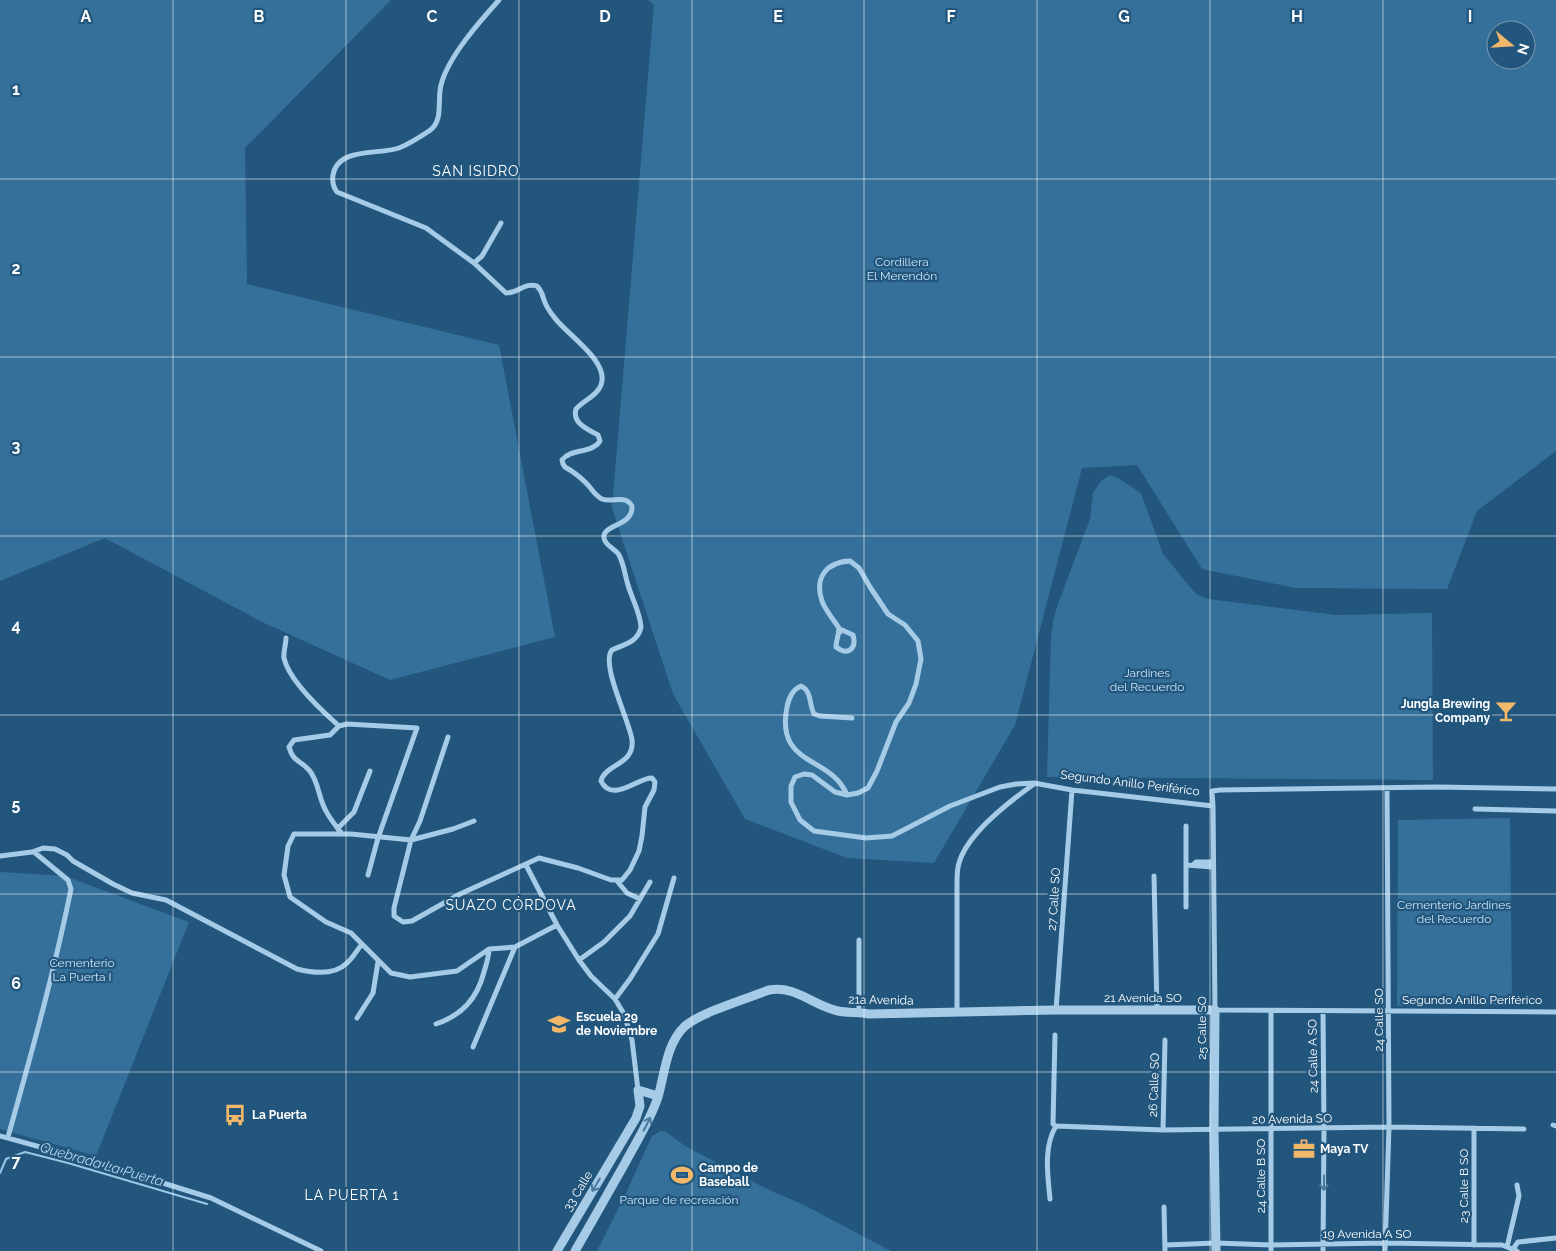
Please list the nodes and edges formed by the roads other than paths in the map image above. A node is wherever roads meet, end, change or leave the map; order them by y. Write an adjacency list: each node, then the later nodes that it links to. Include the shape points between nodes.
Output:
1 (499, 0): 3 (street, via 478,23 445,73 438,96 435,127 398,148 348,156 339,162 332,181 337,192 426,228)
2 (501, 223): 3 (street)
3 (474, 264): 32 (street, via 506,293 513,293 529,284 538,286 555,319 596,362 601,373 601,385 594,396 578,407 575,415 580,423 598,435 600,442 595,447 566,455 562,464 599,498 629,501 632,506 627,520 610,528 604,538 619,555 640,621 640,632 635,640 612,650 609,657 619,705 632,742 626,759 603,775 600,781 606,788 617,790 648,778 654,780 655,785 645,807 639,851 627,876)
4 (839, 633): 14 (street, via 822,602 819,586 822,575 829,568 839,562 850,561 859,568 888,614 905,625 918,641 921,659 910,703 896,722 868,788)
5 (286, 638): 7 (street, via 284,658 293,677)
6 (852, 718): 14 (street, via 814,714 806,688 801,686 790,697 786,716 786,731 791,745 801,756 838,780)
7 (339, 726): 20 (street, via 330,735 294,740 289,747 291,755 313,776 325,810); 22 (street, via 368,724 417,728)
8 (448, 737): 23 (street)
9 (370, 771): 20 (street, via 358,806)
10 (1034, 784): 13 (street, Segundo Anillo Periférico); 14 (street, Segundo Anillo Periférico, via 1000,786 950,806 892,836 866,838 814,831 800,820 791,802 791,786 795,777 812,775 835,792); 50 (street, via 991,817 959,863)
11 (1386, 788): 12 (street, Segundo Anillo Periférico); 15 (street, Segundo Anillo Periférico, via 1212,790); 51 (street, 24 Calle SO)
12 (1556, 789)
13 (1072, 790): 15 (street, Segundo Anillo Periférico); 44 (street, 27 Calle SO)
14 (847, 795)
15 (1214, 806): 26 (street, 25 Calle SO)
16 (1475, 809): 17 (street)
17 (1556, 811)
18 (474, 821): 23 (street)
19 (1186, 826): 28 (street)
20 (338, 828): 21 (street)
21 (342, 834): 22 (street); 38 (street, via 294,834 288,846 284,875 290,897 326,922 351,933)
22 (378, 838): 23 (street); 29 (street)
23 (411, 840): 27 (street, via 394,908 394,916 404,922 421,918 460,894)
24 (34, 852): 25 (street); 38 (street, via 43,848 55,849 113,884 132,893 166,900 297,969 326,972 346,964); 69 (street, via 68,880 71,889 59,950)
25 (0, 856)
26 (1213, 864): 28 (street, via 1196,862); 46 (street, 25 Calle SO)
27 (526, 865): 32 (street, via 535,859 546,859); 36 (street)
28 (1186, 865): 35 (street)
29 (368, 876)
30 (1154, 876): 45 (street)
31 (674, 878): 43 (street, via 658,934)
32 (617, 881): 34 (street)
33 (650, 882): 34 (street)
34 (640, 899): 41 (street, via 636,908 604,942)
35 (1186, 907)
36 (557, 925): 39 (street); 41 (street)
37 (859, 940): 49 (street)
38 (362, 944): 42 (street)
39 (515, 947): 40 (street); 57 (street)
40 (489, 949): 42 (street, via 457,971 425,976 391,973); 54 (street, via 481,984 475,995 448,1020)
41 (579, 960): 43 (street)
42 (378, 962): 53 (street, via 372,994)
43 (615, 999): 58 (street, via 624,1014 632,1040)
44 (1056, 1010): 45 (street, 21 Avenida SO); 50 (street, 21 Avenida SO)
45 (1156, 1010): 46 (street, 21 Avenida SO)
46 (1216, 1010): 47 (street, 21 Avenida SO); 63 (street, 25 Calle SO)
47 (1271, 1011): 48 (street, 21 Avenida SO); 67 (street, 24 Calle B SO)
48 (1323, 1011): 51 (street, 21 Avenida SO); 64 (street, 24 Calle A SO)
49 (859, 1012): 50 (street, 21a Avenida); 59 (street, 21a Avenida, via 839,1012 797,993 776,988 695,1020 684,1027 675,1040)
50 (957, 1012)
51 (1389, 1012): 52 (street, Segundo Anillo Periférico); 61 (street, 24 Calle SO)
52 (1556, 1012)
53 (357, 1018)
54 (436, 1024)
55 (1056, 1035): 60 (street, via 1053,1124)
56 (1166, 1040): 66 (street, 26 Calle SO)
57 (473, 1047)
58 (638, 1090): 59 (street); 70 (street, 33 Calle, via 640,1106)
59 (658, 1096): 71 (street, one-way to 59)
60 (1058, 1127): 66 (street, 20 Avenida SO); 73 (street, via 1050,1142)
61 (1389, 1128): 62 (street, 20 Avenida SO); 64 (street, 20 Avenida SO); 78 (street, 24 Calle SO)
62 (1474, 1128): 65 (street, 20 Avenida SO); 82 (street, 23 Calle B SO)
63 (1214, 1129): 66 (street, 20 Avenida SO); 67 (street, 20 Avenida SO); 83 (street, 25 Calle SO)
64 (1324, 1129): 67 (street, 20 Avenida SO); 80 (street, 24 Calle A SO, one-way to 80)
65 (1524, 1129)
66 (1163, 1130)
67 (1271, 1130): 79 (street, 24 Calle B SO)
68 (0, 1136): 69 (street)
69 (8, 1138): 87 (street, via 211,1198)
70 (621, 1144): 71 (street); 75 (street, 33 Calle, one-way to 75)
71 (632, 1150): 77 (street)
72 (1517, 1185): 84 (street, via 1519,1196)
73 (1050, 1199)
74 (1164, 1207): 85 (street)
75 (566, 1234): 77 (street); 88 (street, 33 Calle)
76 (1556, 1238): 86 (street, via 1518,1242)
77 (580, 1242): 89 (street)
78 (1385, 1243): 80 (street, 19 Avenida A SO); 81 (street, 19 Avenida A SO); 92 (street, 24 Calle SO)
79 (1271, 1244): 80 (street, 19 Avenida A SO); 83 (street, 19 Avenida A SO); 90 (street, 24 Calle B SO)
80 (1323, 1244): 91 (street, 24 Calle A SO)
81 (1426, 1244): 82 (street, 19 Avenida A SO); 93 (street)
82 (1474, 1245): 84 (street, 19 Avenida A SO)
83 (1216, 1247): 85 (street, 19 Avenida A SO)
84 (1507, 1247): 86 (street, 19 Avenida A SO)
85 (1166, 1248)
86 (1515, 1250)
87 (321, 1251)
88 (557, 1251)
89 (575, 1251)
90 (1271, 1251)
91 (1323, 1251)
92 (1385, 1251)
93 (1425, 1251)

